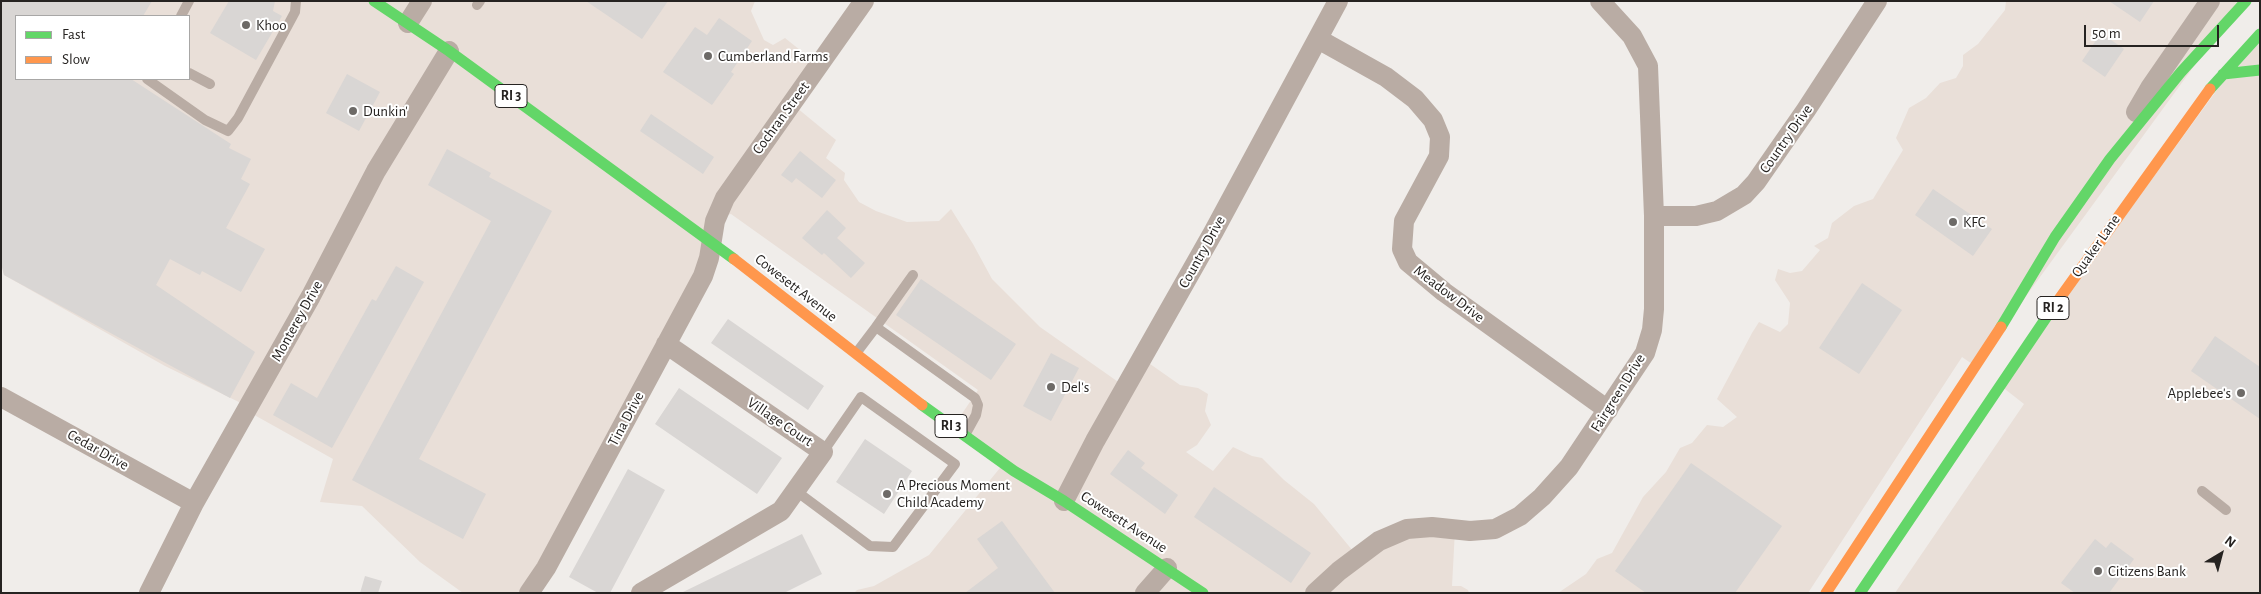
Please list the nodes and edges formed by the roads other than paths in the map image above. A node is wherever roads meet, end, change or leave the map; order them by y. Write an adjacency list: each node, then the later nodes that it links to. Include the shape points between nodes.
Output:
1 (189, 1): 11 (lane)
2 (296, 1): 19 (lane, via 295,12 228,131 206,120)
3 (374, 1): 12 (main road, Cowesett Avenue / RI 3)
4 (422, 1): 12 (street)
5 (864, 1): 23 (street, Cochran Street, via 725,198)
6 (1338, 1): 14 (street, Country Drive)
7 (1600, 1): 22 (street, Fairgreen Drive, via 1632,36 1648,66)
8 (1877, 1): 22 (street, Country Drive, via 1806,110 1744,195 1717,211 1696,216)
9 (2210, 1): 21 (street, via 2150,88)
10 (2246, 1): 21 (main road, RI 2, via 2181,72)
11 (182, 15)
12 (408, 23): 15 (main road, Cowesett Avenue / RI 3)
13 (2260, 34): 18 (main road, Quaker Lane / RI 2)
14 (1318, 39): 29 (street, Meadow Drive, via 1386,77 1415,99 1433,120 1440,137 1439,156 1404,221 1402,249 1408,262 1444,292); 34 (street, Country Drive)
15 (449, 51): 23 (main road, Cowesett Avenue / RI 3); 35 (street, Monterey Drive, via 376,171 311,296)
16 (2260, 70): 18 (main road)
17 (190, 74): 20 (lane)
18 (2223, 74): 45 (main road, Quaker Lane / RI 2, via 2082,256)
19 (149, 80)
20 (210, 84)
21 (2110, 159): 44 (main road, RI 2)
22 (1654, 216): 29 (street, Fairgreen Drive, via 1652,330 1645,353)
23 (711, 241): 26 (street, Tina Drive, via 707,268); 27 (main road, Cowesett Avenue / RI 3)
24 (913, 275): 25 (lane)
25 (876, 327): 27 (lane); 30 (lane, via 975,398 978,405 976,415)
26 (666, 344): 31 (street, Village Court); 39 (street, Tina Drive, via 546,568)
27 (856, 354): 30 (main road, Cowesett Avenue / RI 3)
28 (1, 397): 35 (street, Cedar Drive)
29 (1608, 410): 43 (street, Fairgreen Drive, via 1569,467 1542,498 1520,516 1495,529 1407,529 1379,541)
30 (964, 436): 34 (main road, Cowesett Avenue / RI 3)
31 (823, 452): 32 (street, Village Court); 32 (lane, via 861,397 955,464 893,547 870,546)
32 (796, 490): 40 (street, Village Court, via 781,511)
33 (2202, 491): 36 (lane)
34 (1064, 501): 37 (main road, Cowesett Avenue / RI 3)
35 (194, 503): 38 (street, Monterey Drive)
36 (2226, 510)
37 (1168, 568): 41 (street); 42 (main road, Cowesett Avenue / RI 3)
38 (149, 593)
39 (529, 593)
40 (641, 593)
41 (1145, 593)
42 (1203, 593)
43 (1316, 593)
44 (1826, 593)
45 (1860, 593)

